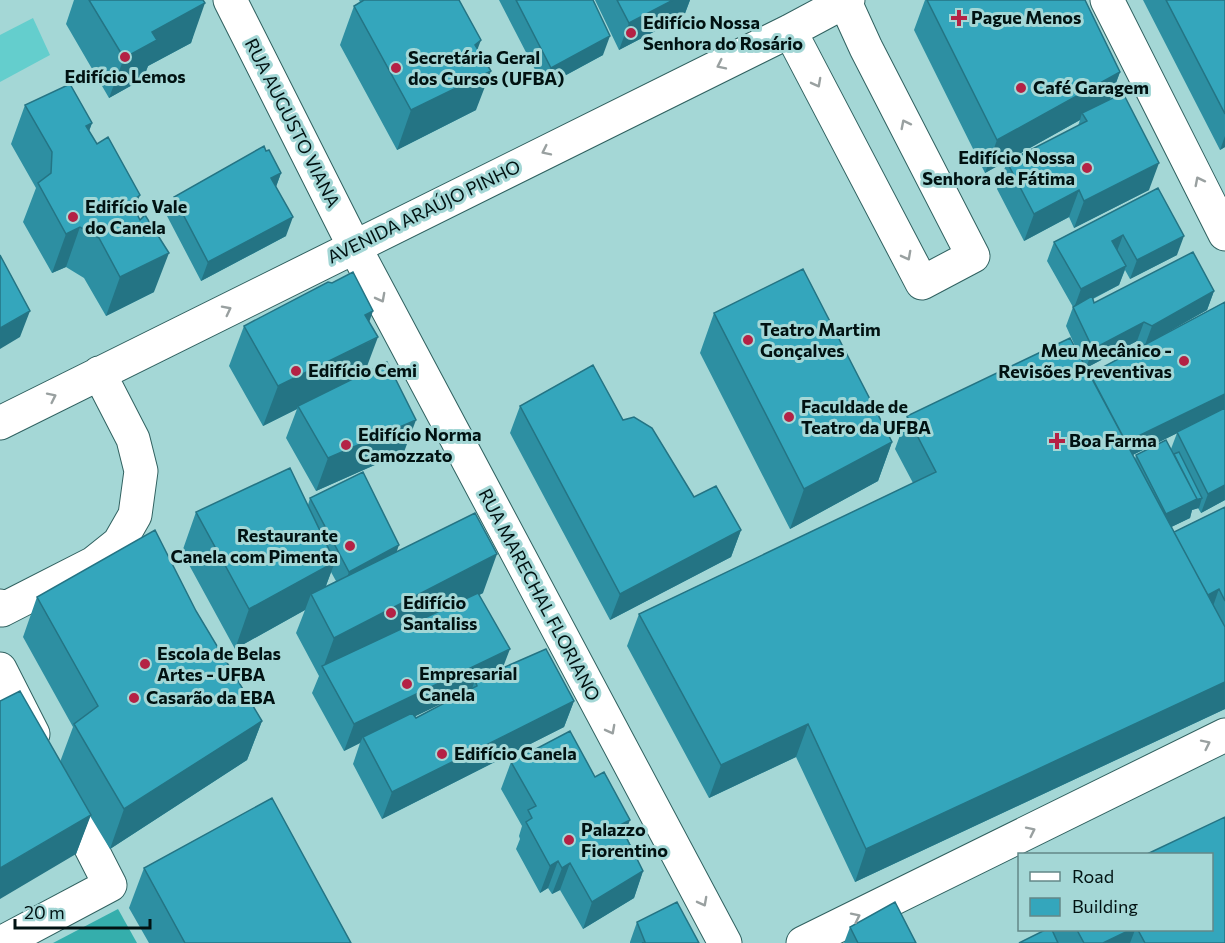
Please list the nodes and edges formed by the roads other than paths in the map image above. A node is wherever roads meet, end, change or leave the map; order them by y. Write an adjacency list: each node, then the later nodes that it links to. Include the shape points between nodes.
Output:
1 (230, 0): 6 (street, RUA AUGUSTO VIANA)
2 (1107, 0): 5 (street, one-way to 2)
3 (846, 1): 4 (street, AVENIDA ARAÚJO PINHO); 4 (street, one-way to 3, via 922,283 973,256 866,48)
4 (790, 31): 6 (street, AVENIDA ARAÚJO PINHO, one-way to 6)
5 (1225, 234)
6 (354, 246): 7 (street, AVENIDA ARAÚJO PINHO, one-way to 6); 13 (street, RUA MARECHAL FLORIANO, one-way to 13)
7 (99, 374): 8 (street, AVENIDA ARAÚJO PINHO, one-way to 7); 9 (street, via 133,439 141,471 135,515 119,543 94,563)
8 (0, 423)
9 (1, 609)
10 (0, 669): 12 (street, via 110,885)
11 (1225, 735): 14 (street, one-way to 11)
12 (1, 943)
13 (724, 943)
14 (803, 943)

